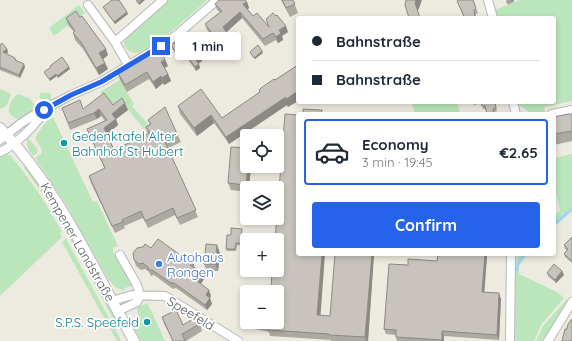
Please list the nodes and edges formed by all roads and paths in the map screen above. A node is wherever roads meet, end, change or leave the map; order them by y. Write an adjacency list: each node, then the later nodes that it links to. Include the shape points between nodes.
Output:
1 (163, 0): 6 (street)
2 (217, 0): 7 (street, via 178,34)
3 (488, 0): 5 (street)
4 (88, 5): 6 (street)
5 (492, 16)
6 (115, 42): 7 (street)
7 (129, 66): 8 (street)
8 (44, 110): 11 (street); 12 (street, via 41,117)
9 (572, 110): 10 (street)
10 (556, 113)
11 (2, 134): 12 (street, Kempener Landstraße)
12 (14, 143): 13 (street); 17 (street, Kempener Landstraße, via 56,199)
13 (0, 152)
14 (120, 255): 16 (street, via 137,285)
15 (511, 256): 22 (street)
16 (140, 296): 17 (street, Speefeld, via 132,295); 19 (street, via 136,302); 21 (street, Speefeld, via 165,296)
17 (112, 301): 19 (street, Kempener Landstraße)
18 (572, 302): 23 (street)
19 (118, 311): 20 (street, Kempener Landstraße)
20 (134, 341)
21 (238, 341)
22 (510, 341)
23 (548, 341)

